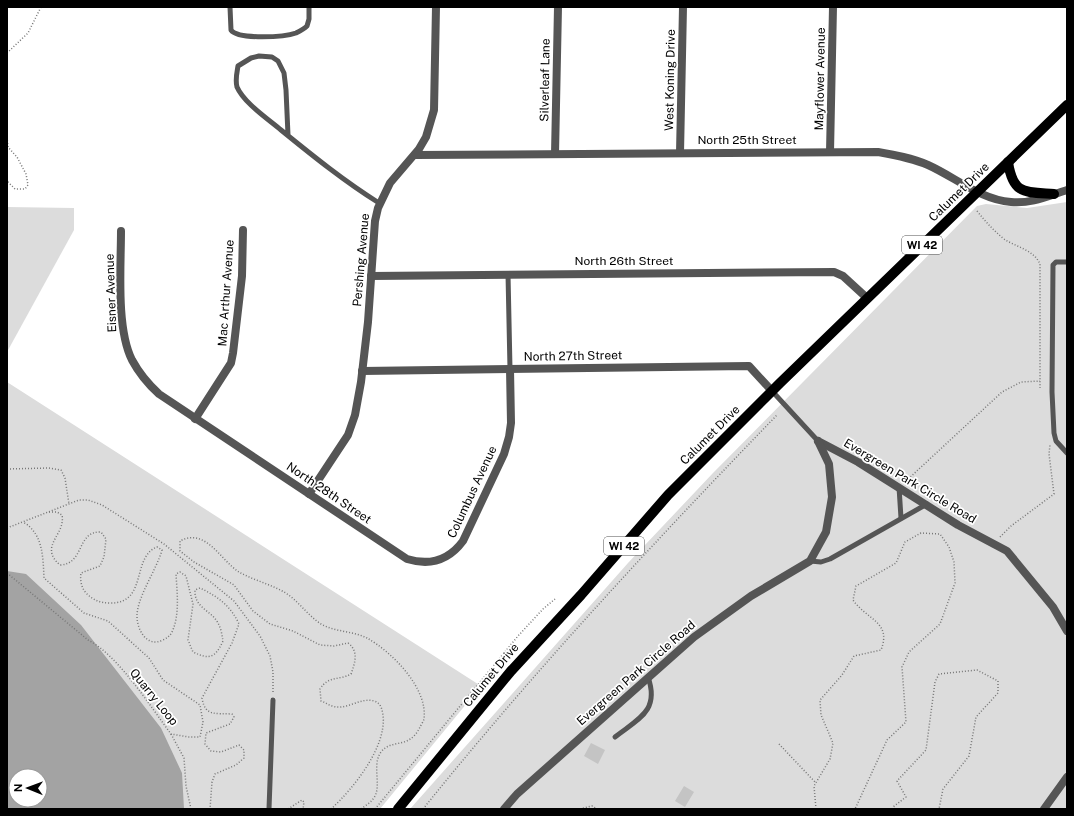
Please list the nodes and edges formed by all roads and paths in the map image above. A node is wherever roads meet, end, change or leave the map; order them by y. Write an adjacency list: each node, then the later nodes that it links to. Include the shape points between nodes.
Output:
1 (41, 7): 8 (path, via 28,33)
2 (230, 7): 3 (lane, via 233,33 252,37 295,33 307,26)
3 (309, 7)
4 (436, 7): 15 (street, Pershing Avenue, via 434,110 426,137)
5 (558, 7): 14 (street, Silverleaf Lane)
6 (683, 7): 13 (street, West Koning Drive)
7 (833, 7): 12 (street, Mayflower Avenue)
8 (7, 53)
9 (1067, 105): 16 (main road, Calumet Drive / WI 42)
10 (288, 135): 10 (lane, via 284,73 278,61 272,57 250,58 238,66 237,87 259,112); 21 (lane, via 349,184)
11 (7, 137): 17 (path, via 8,146 26,174 28,185 25,189 15,189)
12 (830, 152): 13 (street, North 25th Street); 19 (street, North 25th Street, via 878,152 912,159)
13 (680, 153): 14 (street, North 25th Street)
14 (555, 154): 15 (street, North 25th Street)
15 (415, 155): 21 (street, Pershing Avenue, via 390,183)
16 (1008, 162): 19 (main road, Calumet Drive / WI 42); 20 (main road, via 1017,188)
17 (7, 181)
18 (1067, 190): 20 (street, North 25th Street)
19 (978, 192): 20 (street, North 25th Street, via 997,200 1012,202 1037,200); 28 (main road, Calumet Drive / WI 42)
20 (1054, 194)
21 (379, 203): 27 (street, Pershing Avenue, via 375,221)
22 (977, 212): 31 (path, via 995,231 1031,253 1040,264)
23 (243, 230): 36 (street, Mac Arthur Avenue, via 234,354 231,363)
24 (121, 231): 36 (street, Eisner Avenue, via 122,319 127,347 140,374 159,394)
25 (1067, 262): 38 (lane, via 1056,262 1053,265 1052,392)
26 (508, 274): 27 (street, North 26th Street); 28 (street, North 26th Street, via 834,272 843,276); 29 (lane)
27 (371, 276): 30 (street, Pershing Avenue)
28 (867, 298): 33 (main road, Calumet Drive / WI 42)
29 (510, 369): 30 (street, North 27th Street); 33 (street, North 27th Street, via 749,366); 51 (street, Columbus Avenue, via 511,423 504,454 463,541)
30 (362, 371): 43 (street, Pershing Avenue, via 348,435)
31 (1040, 381): 32 (path); 42 (path, via 1021,382 1002,392)
32 (1040, 388)
33 (772, 391): 39 (lane, Evergreen Park Circle Road); 71 (main road, Calumet Drive / WI 42, via 668,495 511,671)
34 (777, 415): 37 (path)
35 (771, 416): 37 (path)
36 (195, 419): 43 (street, North 28th Street)
37 (774, 419): 72 (path, via 696,498 575,629)
38 (1055, 438): 40 (lane); 50 (path, via 1051,441 1050,454 1054,494 1011,526)
39 (818, 441): 42 (street, Evergreen Park Circle Road); 52 (street, Evergreen Park Circle Road, via 829,464 832,497 826,532)
40 (1067, 453)
41 (7, 469): 44 (path, via 61,470 65,478)
42 (899, 487): 45 (street, Evergreen Park Circle Road); 47 (lane)
43 (309, 494): 51 (street, North 28th Street, via 407,559 435,562)
44 (69, 504): 46 (path); 57 (path, via 88,500 102,505 164,544 234,601 260,636 270,656 273,672)
45 (927, 504): 47 (lane); 50 (street, Evergreen Park Circle Road, via 958,526)
46 (48, 512): 48 (path); 64 (path, via 62,515 63,522 52,541 51,552 54,561 60,565 68,565 76,559 88,536 94,532 101,532 106,539 100,566 82,573 80,581 83,590 93,600 116,603 126,600 138,582 145,555 150,549 157,547 162,550 145,588 137,615 141,633 149,641 158,643 172,632 178,600 176,574 180,572 186,576 193,604 188,640 193,652 204,657 212,656 218,652 223,641 218,621 198,604 195,590 200,588 210,593 233,611 239,624 232,643 202,698 204,707 210,713 232,714 234,717 230,724 206,733 205,744 211,752 221,752 239,745 244,750 244,758 236,766 214,774)
47 (901, 518): 52 (lane, via 830,559 821,562)
48 (23, 522): 49 (path); 58 (path, Quarry Loop, via 30,526 42,547 44,578 84,612 108,621 149,658 163,680 200,706 203,722 200,736)
49 (7, 528)
50 (994, 543): 55 (street, Evergreen Park Circle Road, via 1007,551 1032,581 1053,607)
51 (455, 552)
52 (810, 561): 56 (street, Evergreen Park Circle Road, via 751,596 694,636)
53 (7, 573): 58 (path, Quarry Loop, via 88,640 100,646)
54 (555, 600): 70 (path, via 518,636)
55 (1067, 631)
56 (648, 676): 59 (lane, via 651,684 651,704 646,714); 73 (street, Evergreen Park Circle Road, via 517,794)
57 (272, 700): 65 (lane)
58 (171, 734): 63 (path, via 184,758)
59 (615, 737)
60 (779, 744): 62 (path)
61 (1067, 777): 80 (street)
62 (816, 783): 76 (path); 77 (path, via 830,759 833,743 821,715 820,700 842,675 854,656 881,650 885,639 883,628 860,610 853,600 856,586 896,563 905,542 921,533 940,534 949,546 954,562 955,583 940,624 909,652 902,667 906,722 887,740)
63 (191, 809)
64 (210, 809)
65 (269, 809)
66 (288, 809): 67 (path, via 302,800)
67 (303, 809)
68 (331, 809): 69 (path, via 343,798 365,769 384,724 382,707 375,701 364,700 333,707 321,701 320,689 325,682 351,674 356,654 352,646 348,643 334,646 320,644 293,631 270,624 253,611 234,585 180,551 180,541 196,537 212,546 238,572 285,592 321,624 366,638 392,656 414,682 422,702 424,719 416,736 382,751 377,760 374,798)
69 (361, 809)
70 (374, 809)
71 (398, 809)
72 (423, 809)
73 (504, 809)
74 (580, 809): 75 (path, via 592,806)
75 (597, 809)
76 (816, 809)
77 (855, 809)
78 (894, 809): 79 (path, via 893,807 906,797 897,781 926,750 935,682 939,674 977,670 998,681 998,693 976,717 969,756 943,789)
79 (939, 809)
80 (1044, 809)

